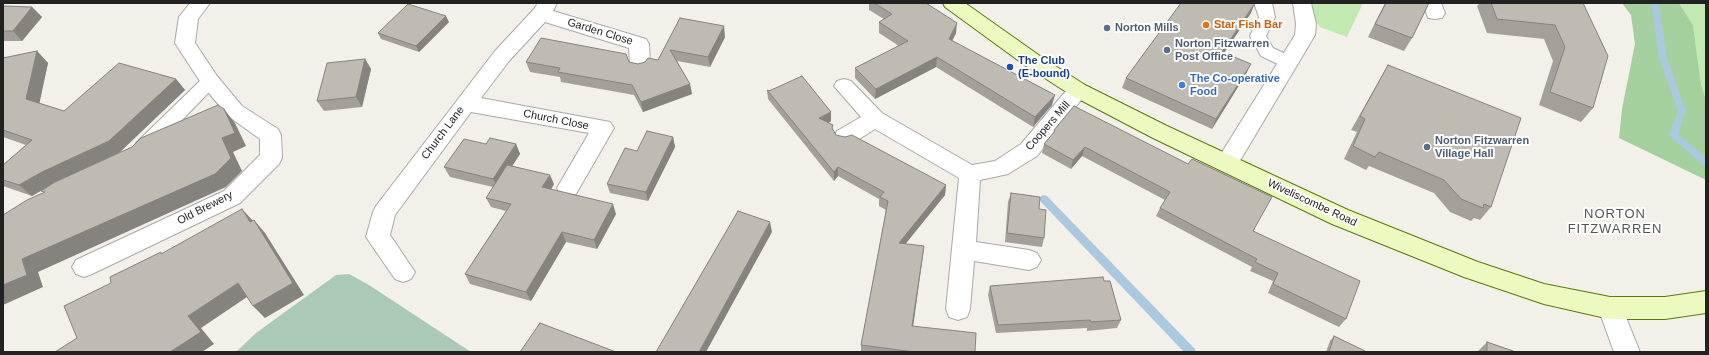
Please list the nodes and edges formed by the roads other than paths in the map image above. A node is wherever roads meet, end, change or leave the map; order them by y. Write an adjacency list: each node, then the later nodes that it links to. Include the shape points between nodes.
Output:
1 (201, 3): 8 (street, Old Brewery, via 189,17 185,43)
2 (952, 3): 10 (main road, Wiveliscombe Road)
3 (1262, 3): 6 (lane, via 1267,17 1258,36 1267,52)
4 (1302, 3): 6 (street, via 1306,24 1305,35)
5 (545, 8): 7 (street, Garden Close, via 639,44); 11 (street, Church Lane)
6 (1288, 62): 15 (street)
7 (640, 66)
8 (210, 81): 14 (lane, via 137,154); 20 (street, Old Brewery, via 235,111 270,135 271,158 232,197)
9 (844, 86): 12 (street)
10 (1078, 90): 15 (main road, Wiveliscombe Road); 16 (street, Coopers Mill, via 1029,150 1000,168)
11 (465, 103): 17 (street, Church Close, via 603,128); 21 (street, Church Lane, via 384,212 378,237)
12 (875, 119): 13 (street); 16 (street)
13 (845, 137)
14 (130, 157)
15 (1227, 163): 23 (main road, Wiveliscombe Road, via 1340,218 1472,270 1544,294)
16 (970, 174): 18 (street)
17 (568, 188)
18 (962, 250): 19 (street); 24 (street)
19 (1029, 260)
20 (84, 267)
21 (403, 272)
22 (1706, 302): 23 (main road, Wiveliscombe Road, via 1666,308)
23 (1610, 308): 25 (street)
24 (958, 309)
25 (1628, 352)

